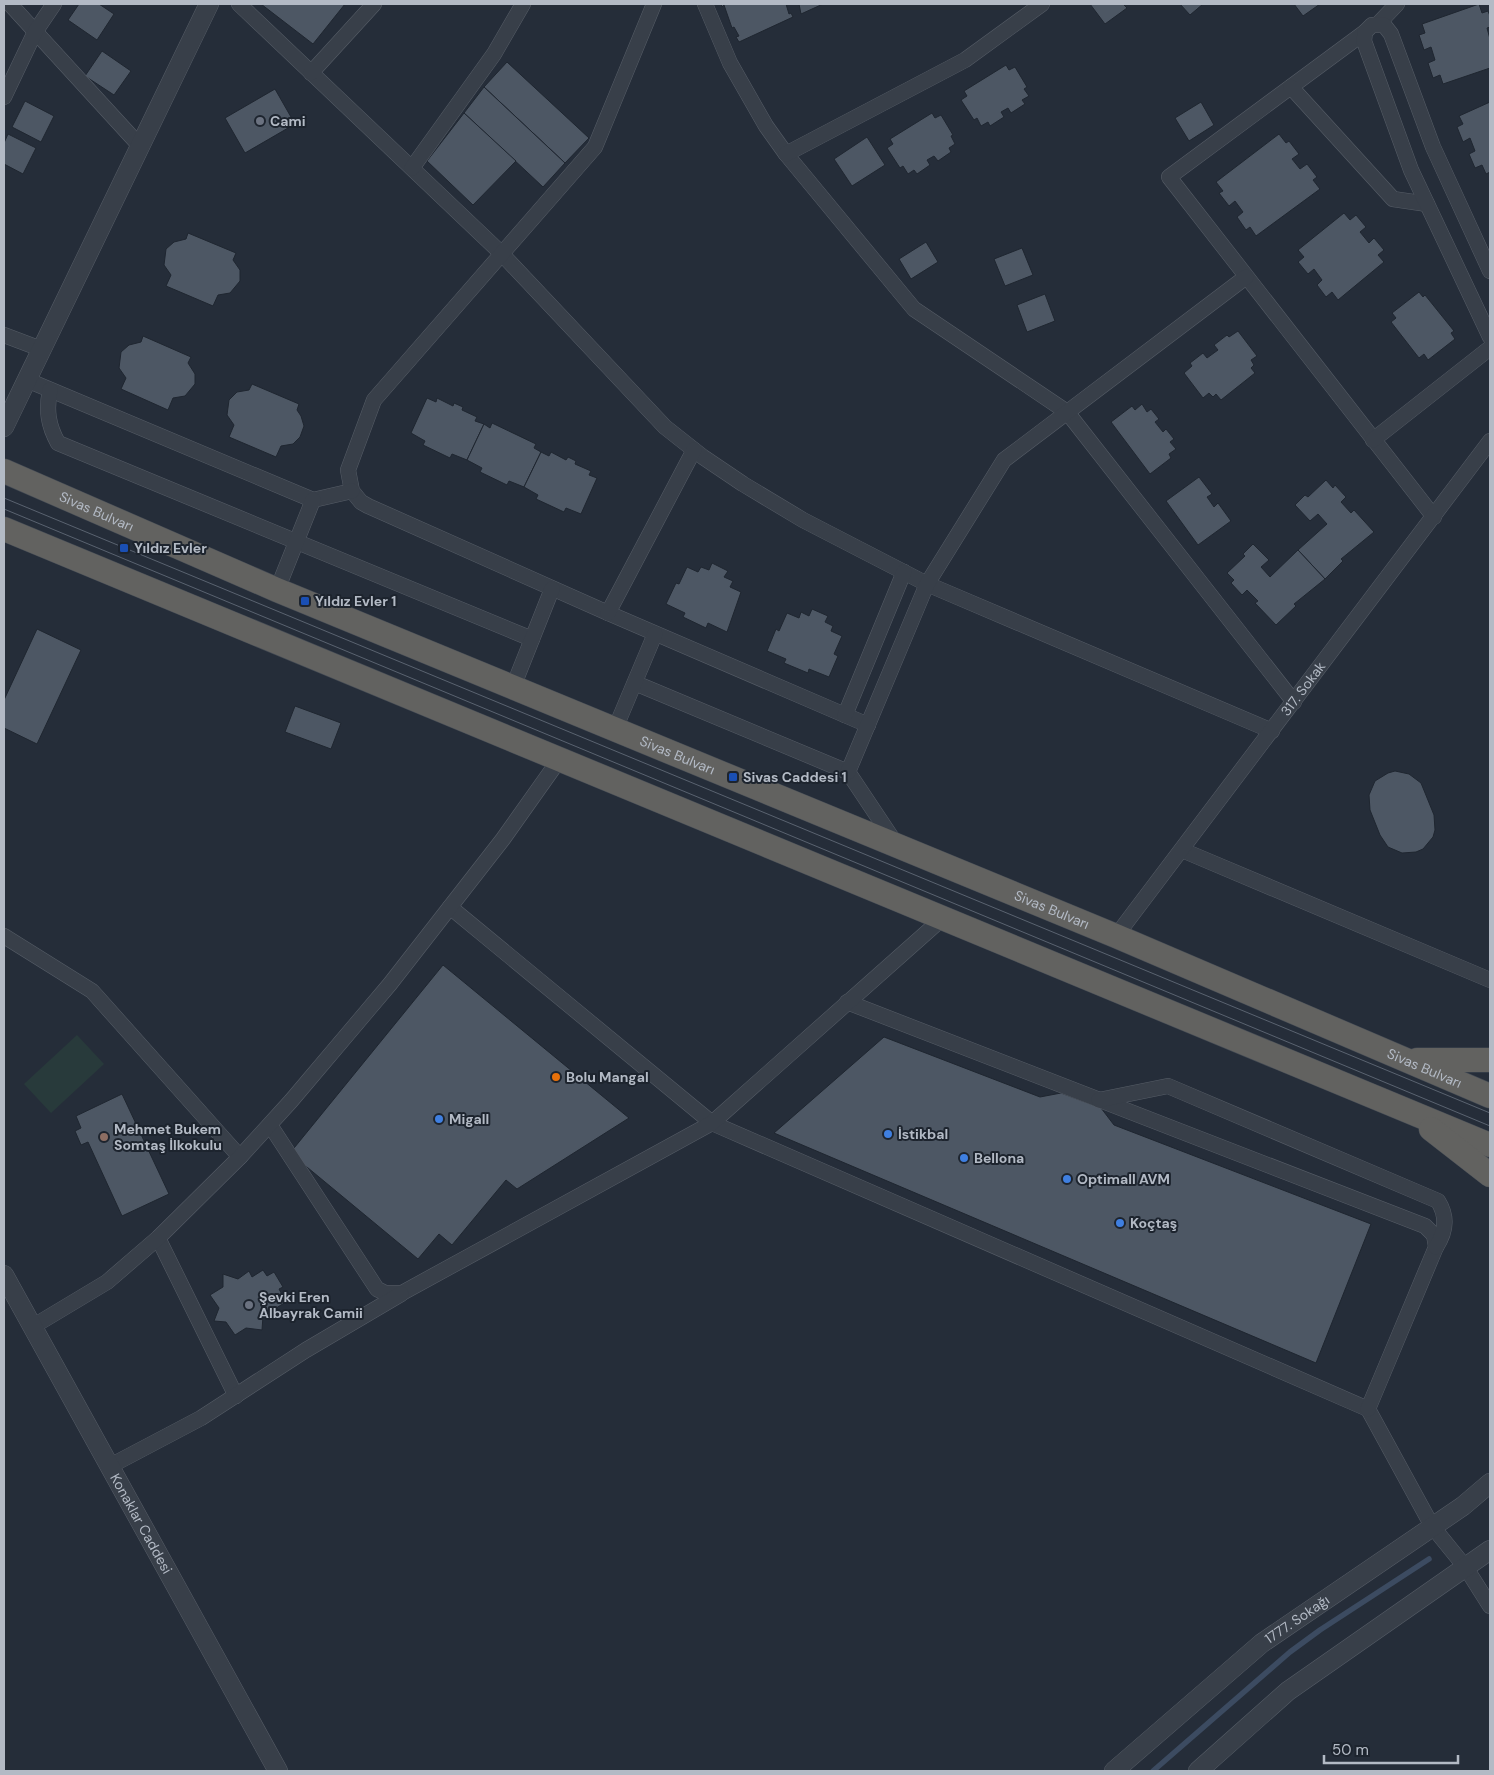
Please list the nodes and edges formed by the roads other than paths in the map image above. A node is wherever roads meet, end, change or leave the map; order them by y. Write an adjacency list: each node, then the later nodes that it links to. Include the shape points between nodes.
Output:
1 (10, 4): 12 (street)
2 (54, 4): 12 (street)
3 (208, 4): 16 (street)
4 (238, 4): 13 (street)
5 (374, 4): 13 (street)
6 (523, 4): 18 (street, via 494,54)
7 (654, 4): 20 (street, via 594,146)
8 (705, 4): 17 (street, via 746,93)
9 (1042, 4): 17 (street, via 965,60)
10 (1397, 4): 11 (street)
11 (1372, 28): 14 (street); 19 (street, via 1364,41 1411,170); 21 (street, via 1388,28 1391,34 1433,147)
12 (35, 32): 15 (street); 16 (street)
13 (311, 73): 18 (street)
14 (1291, 87): 19 (street, via 1393,199); 22 (street, via 1169,177)
15 (4, 97)
16 (139, 145): 26 (street)
17 (786, 154): 29 (street, via 914,309)
18 (412, 168): 20 (street)
19 (1427, 204): 24 (street)
20 (501, 254): 33 (street, via 665,428); 35 (street, via 374,400 348,470)
21 (1490, 271)
22 (1246, 277): 29 (street); 31 (street)
23 (4, 335): 26 (street)
24 (1490, 337)
25 (1490, 348): 31 (street)
26 (41, 349): 27 (street)
27 (27, 380): 28 (street); 30 (street)
28 (50, 390): 36 (street); 39 (street, via 48,414 58,444)
29 (1066, 412): 41 (street, via 1004,460); 49 (street)
30 (4, 427)
31 (1373, 440): 37 (street)
32 (1490, 441): 37 (street, 317. Sokak)
33 (694, 450): 40 (street, via 773,503); 44 (street)
34 (4, 471): 43 (highway, Sivas Bulvarı)
35 (352, 491): 36 (street); 42 (street, via 368,506)
36 (312, 500): 39 (street)
37 (1434, 517): 49 (street, 317. Sokak)
38 (4, 529): 54 (highway)
39 (296, 541): 43 (street); 46 (street)
40 (904, 572): 41 (street); 50 (street)
41 (927, 584): 51 (street); 53 (street)
42 (552, 588): 44 (street); 46 (street)
43 (277, 590): 48 (highway, Sivas Bulvarı)
44 (608, 613): 45 (street)
45 (655, 634): 47 (street); 50 (street)
46 (532, 639): 48 (street)
47 (634, 683): 52 (street); 55 (street)
48 (513, 687): 52 (highway, Sivas Bulvarı)
49 (1294, 702): 53 (street, 317. Sokak)
50 (845, 715): 51 (street)
51 (868, 725): 55 (street)
52 (615, 729): 56 (highway, Sivas Bulvarı)
53 (1272, 731): 57 (street, 317. Sokak)
54 (559, 760): 58 (street); 59 (highway)
55 (848, 772): 56 (street)
56 (896, 845): 61 (highway, Sivas Bulvarı)
57 (1182, 850): 61 (street, 317. Sokak); 62 (street)
58 (450, 907): 69 (street); 70 (street, via 390,984)
59 (944, 917): 63 (street); 68 (highway)
60 (4, 936): 72 (street, via 92,991)
61 (1116, 936): 64 (highway, Sivas Bulvarı)
62 (1490, 980)
63 (847, 1002): 67 (street); 69 (street)
64 (1407, 1060): 65 (highway); 66 (highway, Sivas Bulvarı)
65 (1490, 1060)
66 (1490, 1096)
67 (1099, 1100): 75 (street, via 1425,1226 1434,1235); 75 (street, via 1168,1086 1438,1201 1445,1220)
68 (1406, 1110): 71 (highway); 73 (highway)
69 (712, 1123): 77 (street); 80 (street)
70 (270, 1125): 72 (street); 77 (street, via 377,1289 385,1293)
71 (1490, 1145)
72 (240, 1158): 74 (street)
73 (1490, 1175)
74 (158, 1238): 78 (street, via 107,1282); 79 (street)
75 (1436, 1248): 80 (street)
76 (4, 1276): 78 (street, Konaklar Caddesi)
77 (402, 1293): 79 (street)
78 (32, 1327): 81 (street, Konaklar Caddesi)
79 (236, 1396): 81 (street, via 173,1434)
80 (1368, 1409): 83 (street)
81 (110, 1466): 87 (street, Konaklar Caddesi)
82 (1490, 1483): 83 (street, 1777. Sokağı)
83 (1432, 1526): 85 (street); 88 (street, 1777. Sokağı, via 1262,1643)
84 (1490, 1550): 85 (street)
85 (1466, 1568): 86 (street); 89 (street, via 1288,1691)
86 (1490, 1606)
87 (278, 1771)
88 (1114, 1771)
89 (1198, 1771)

